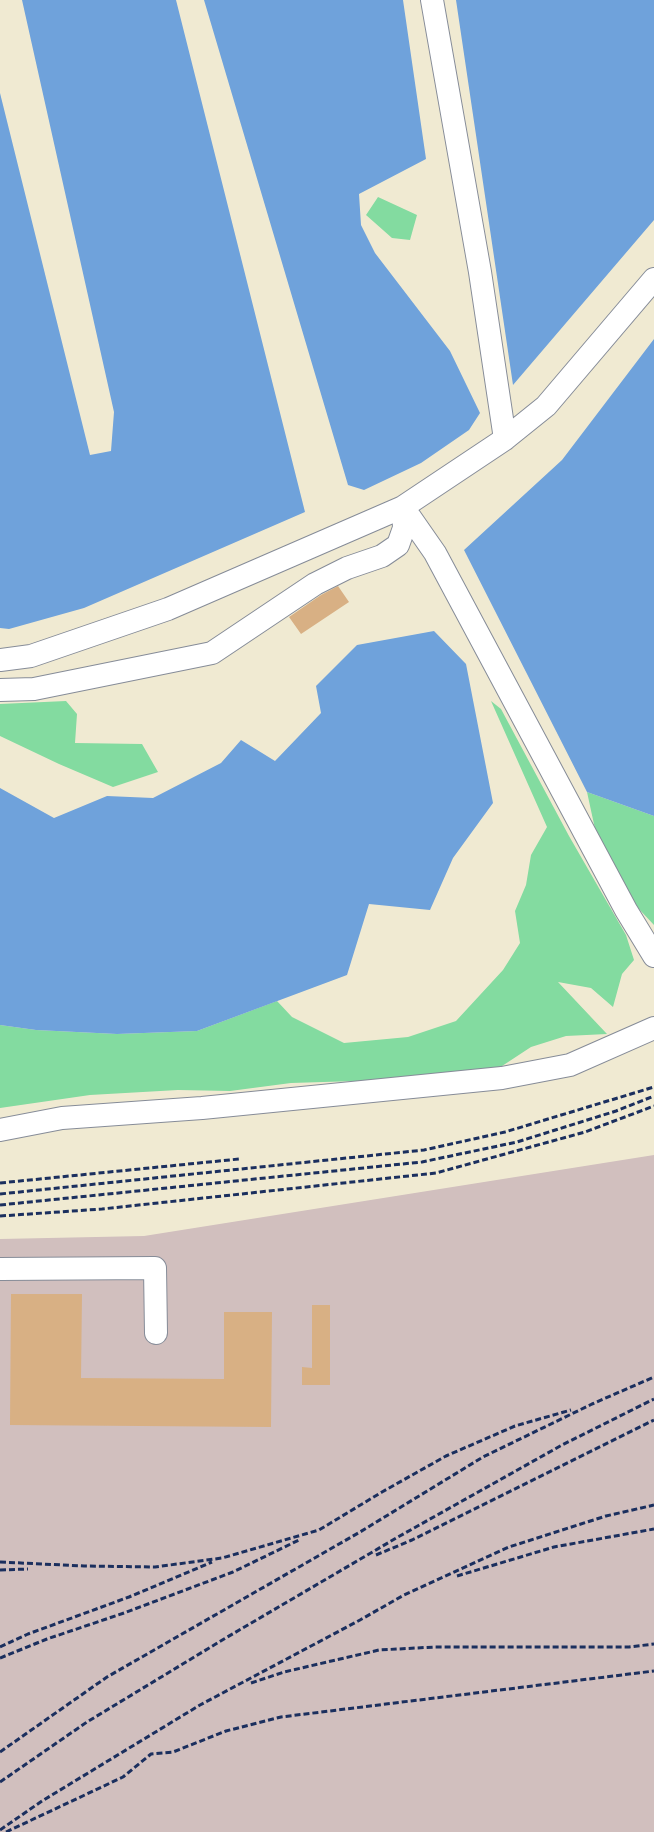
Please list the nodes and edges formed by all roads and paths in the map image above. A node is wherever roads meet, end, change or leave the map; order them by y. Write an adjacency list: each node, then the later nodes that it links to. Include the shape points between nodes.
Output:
1 (432, 0): 3 (lane, via 480,272)
2 (654, 279): 3 (lane, via 546,406)
3 (505, 439): 4 (lane)
4 (403, 508): 5 (lane, via 168,609 31,656); 6 (lane, via 404,528 398,545 382,556 347,568 315,584 212,653 34,689); 7 (lane, via 436,553 626,910)
5 (0, 660)
6 (0, 690)
7 (654, 956)
8 (654, 1028): 9 (lane, via 570,1065 502,1078 202,1108 62,1118)
9 (0, 1130)
10 (0, 1269): 11 (lane, via 154,1268)
11 (156, 1333)

